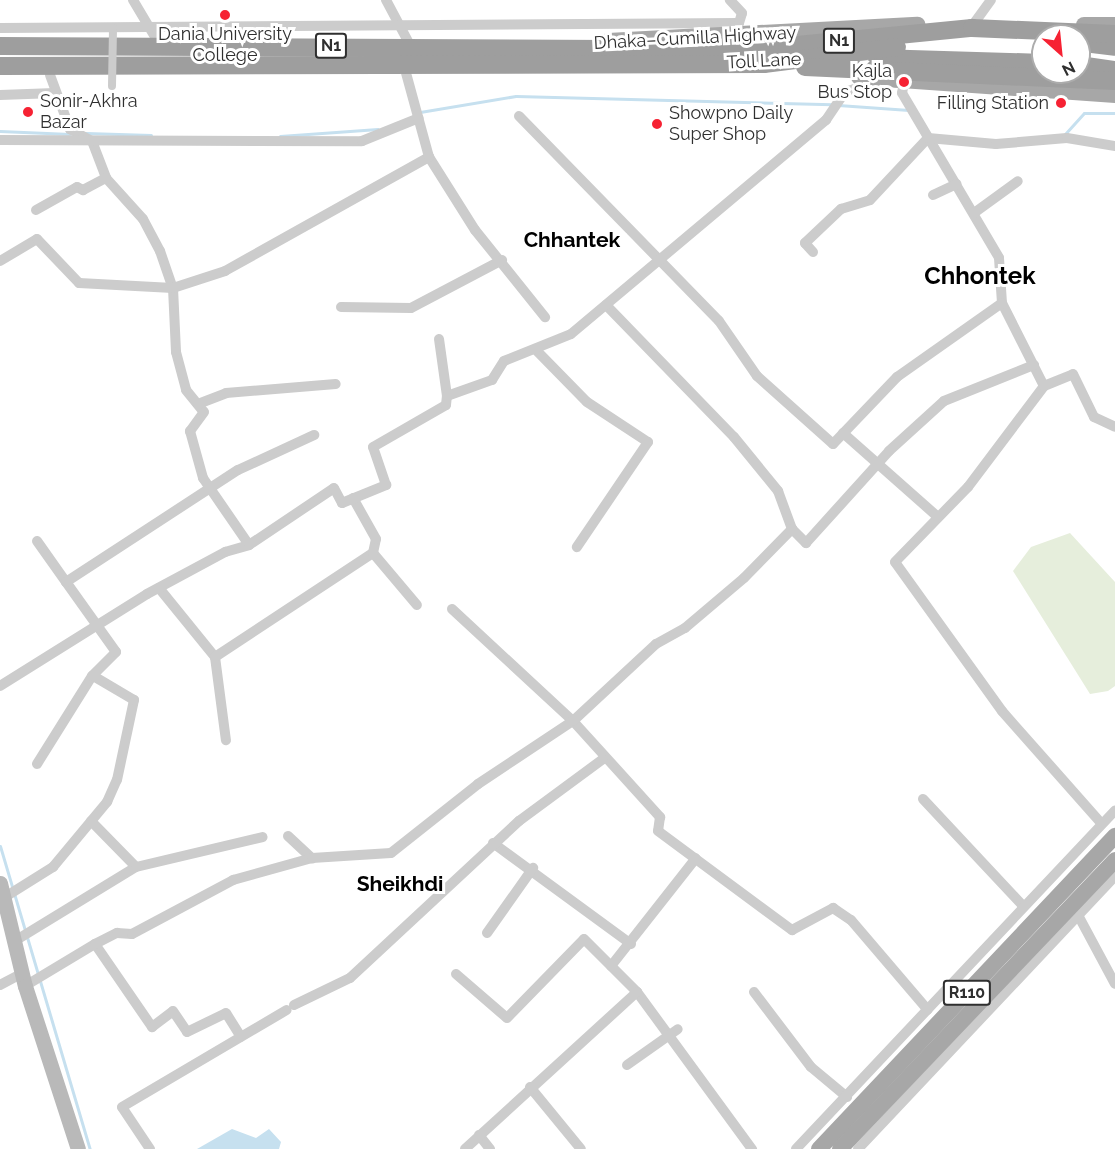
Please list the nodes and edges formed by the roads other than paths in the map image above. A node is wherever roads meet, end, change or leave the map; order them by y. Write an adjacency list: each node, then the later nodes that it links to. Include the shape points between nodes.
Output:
1 (133, 0): 9 (street)
2 (386, 0): 12 (street)
3 (730, 0): 12 (street, via 742,13 739,23 729,25)
4 (991, 0): 5 (street)
5 (975, 22): 6 (main road, Dhaka–Cumilla Highway / N1); 21 (main road, Dhaka–Cumilla Highway / N1)
6 (1115, 25)
7 (0, 28): 8 (street)
8 (113, 28): 9 (street); 40 (street, bridge)
9 (151, 28): 10 (street); 22 (street)
10 (190, 28): 11 (street); 19 (street)
11 (275, 28): 12 (street); 20 (street)
12 (401, 29): 16 (street)
13 (1115, 34): 21 (highway, Dhaka–Cumilla Highway / N1, via 972,28 787,46)
14 (1031, 41): 23 (highway, Toll Lane, via 966,40)
15 (1091, 43): 17 (highway)
16 (410, 45): 20 (highway, Dhaka–Cumilla Highway / N1); 21 (highway, Dhaka–Cumilla Highway / N1)
17 (1115, 45)
18 (0, 46): 22 (highway, Dhaka–Cumilla Highway / N1)
19 (191, 46): 20 (highway, Dhaka–Cumilla Highway / N1); 22 (highway, Dhaka–Cumilla Highway / N1)
20 (275, 46)
21 (562, 46)
22 (161, 47)
23 (855, 52): 24 (highway, Toll Lane); 25 (highway)
24 (829, 56): 26 (highway, Toll Lane); 29 (highway)
25 (1031, 56)
26 (802, 59): 30 (highway, Toll Lane); 37 (highway)
27 (1091, 59): 28 (highway)
28 (1115, 62)
29 (1031, 63)
30 (756, 64): 31 (highway, Toll Lane / N1); 34 (highway, via 693,71); 38 (highway, N1); 39 (main road, Dhaka–Cumilla Highway / N1)
31 (0, 66)
32 (1091, 67): 33 (highway)
33 (1115, 70)
34 (406, 72): 36 (highway); 44 (street)
35 (0, 74): 36 (highway)
36 (50, 75): 41 (street)
37 (1115, 76)
38 (1115, 81)
39 (904, 82): 43 (main road, Dhaka–Cumilla Highway / N1); 46 (street, via 902,93); 59 (street, via 861,84)
40 (112, 86)
41 (55, 93): 42 (street); 48 (street, via 76,133)
42 (0, 95)
43 (1115, 95)
44 (418, 115): 48 (street, via 362,141); 50 (street)
45 (519, 116): 59 (street)
46 (928, 138): 49 (street, via 996,144 1067,138); 53 (street); 57 (street, via 870,200 841,209 805,243)
47 (0, 140): 48 (street)
48 (92, 141): 51 (street)
49 (1115, 146)
50 (429, 157): 58 (street, via 475,230); 61 (street, via 225,272)
51 (106, 178): 55 (street, via 83,190 77,187); 61 (street, via 146,224)
52 (1018, 181): 56 (street)
53 (957, 184): 54 (street); 56 (street)
54 (933, 195)
55 (36, 210)
56 (974, 213): 62 (street, via 999,258)
57 (813, 252)
58 (502, 260): 64 (street, via 411,308); 65 (street)
59 (660, 260): 63 (street); 74 (street, via 719,321 780,399 833,444)
60 (0, 261): 61 (street, via 36,239 79,283)
61 (173, 288): 72 (street, via 176,351 186,390)
62 (1002, 303): 68 (street); 74 (street, via 897,377)
63 (606, 305): 67 (street); 80 (street, via 778,491)
64 (341, 308)
65 (545, 317)
66 (439, 339): 71 (street)
67 (537, 351): 71 (street, via 504,361 494,379); 83 (street, via 587,402 648,442)
68 (1034, 365): 70 (street); 76 (street, via 944,401)
69 (336, 384): 72 (street, via 226,393)
70 (1044, 386): 73 (street, via 1073,374 1094,417); 79 (street, via 998,452)
71 (447, 396): 78 (street, via 446,405 373,447 388,482)
72 (198, 405): 77 (street, via 203,415 190,434)
73 (1115, 427)
74 (843, 433): 76 (street)
75 (314, 435): 77 (street)
76 (880, 460): 79 (street); 80 (street, via 806,543)
77 (209, 489): 82 (street); 85 (street)
78 (353, 498): 82 (street, via 342,503 334,488); 84 (street, via 375,538)
79 (938, 517): 100 (street, via 895,562 1002,711)
80 (792, 529): 93 (street, via 744,578 685,628 656,644)
81 (37, 542): 85 (street)
82 (249, 545): 86 (street)
83 (577, 547)
84 (373, 553): 87 (street); 90 (street)
85 (66, 582): 89 (street)
86 (159, 588): 89 (street); 90 (street)
87 (417, 605)
88 (452, 609): 93 (street)
89 (99, 626): 91 (street, via 116,652); 92 (street)
90 (215, 657): 94 (street)
91 (95, 677): 96 (street); 99 (street, via 134,700 117,780)
92 (0, 686)
93 (573, 721): 95 (street); 105 (street, via 478,784 391,852)
94 (226, 740)
95 (603, 759): 104 (street); 106 (street, via 660,817 658,831)
96 (37, 764)
97 (923, 799): 112 (street)
98 (1115, 811): 100 (street)
99 (91, 821): 108 (street); 111 (street, via 54,867 25,889)
100 (1101, 823): 112 (street)
101 (288, 836): 105 (street)
102 (1115, 836): 143 (main road, R110, bridge)
103 (263, 837): 108 (street)
104 (493, 843): 109 (street); 130 (street, via 358,972)
105 (312, 858): 117 (street, via 233,880 132,934 117,933)
106 (696, 858): 118 (street); 126 (street, via 792,930 822,909 832,908 851,921)
107 (1115, 860): 144 (main road, R110, bridge)
108 (136, 867): 116 (street)
109 (534, 868): 115 (street); 118 (street)
110 (1115, 876): 113 (street)
111 (2, 890): 114 (main road)
112 (1023, 906): 126 (street)
113 (1078, 915): 122 (street); 128 (street)
114 (5, 921): 116 (main road)
115 (487, 933)
116 (18, 939): 121 (main road)
117 (95, 944): 121 (street, via 49,975); 130 (street, via 152,1027 173,1011 187,1032 226,1013)
118 (631, 944): 119 (street)
119 (611, 966): 120 (street, via 584,939 507,1018); 124 (street)
120 (456, 974)
121 (26, 981): 123 (street); 136 (main road)
122 (1115, 984)
123 (0, 985)
124 (637, 992): 129 (street); 133 (street)
125 (753, 992): 134 (street, via 811,1067)
126 (930, 1009): 128 (street); 131 (street); 134 (street)
127 (678, 1029): 129 (street)
128 (966, 1034): 131 (street)
129 (665, 1036): 132 (street); 141 (street)
130 (241, 1037): 137 (street, via 122,1107)
131 (957, 1044): 145 (street)
132 (627, 1065)
133 (530, 1087): 135 (street); 140 (street)
134 (847, 1097): 142 (street)
135 (479, 1135): 138 (street); 139 (street)
136 (78, 1149)
137 (150, 1149)
138 (465, 1149)
139 (490, 1149)
140 (581, 1149)
141 (752, 1149)
142 (796, 1149)
143 (819, 1149)
144 (840, 1149)
145 (858, 1149)

